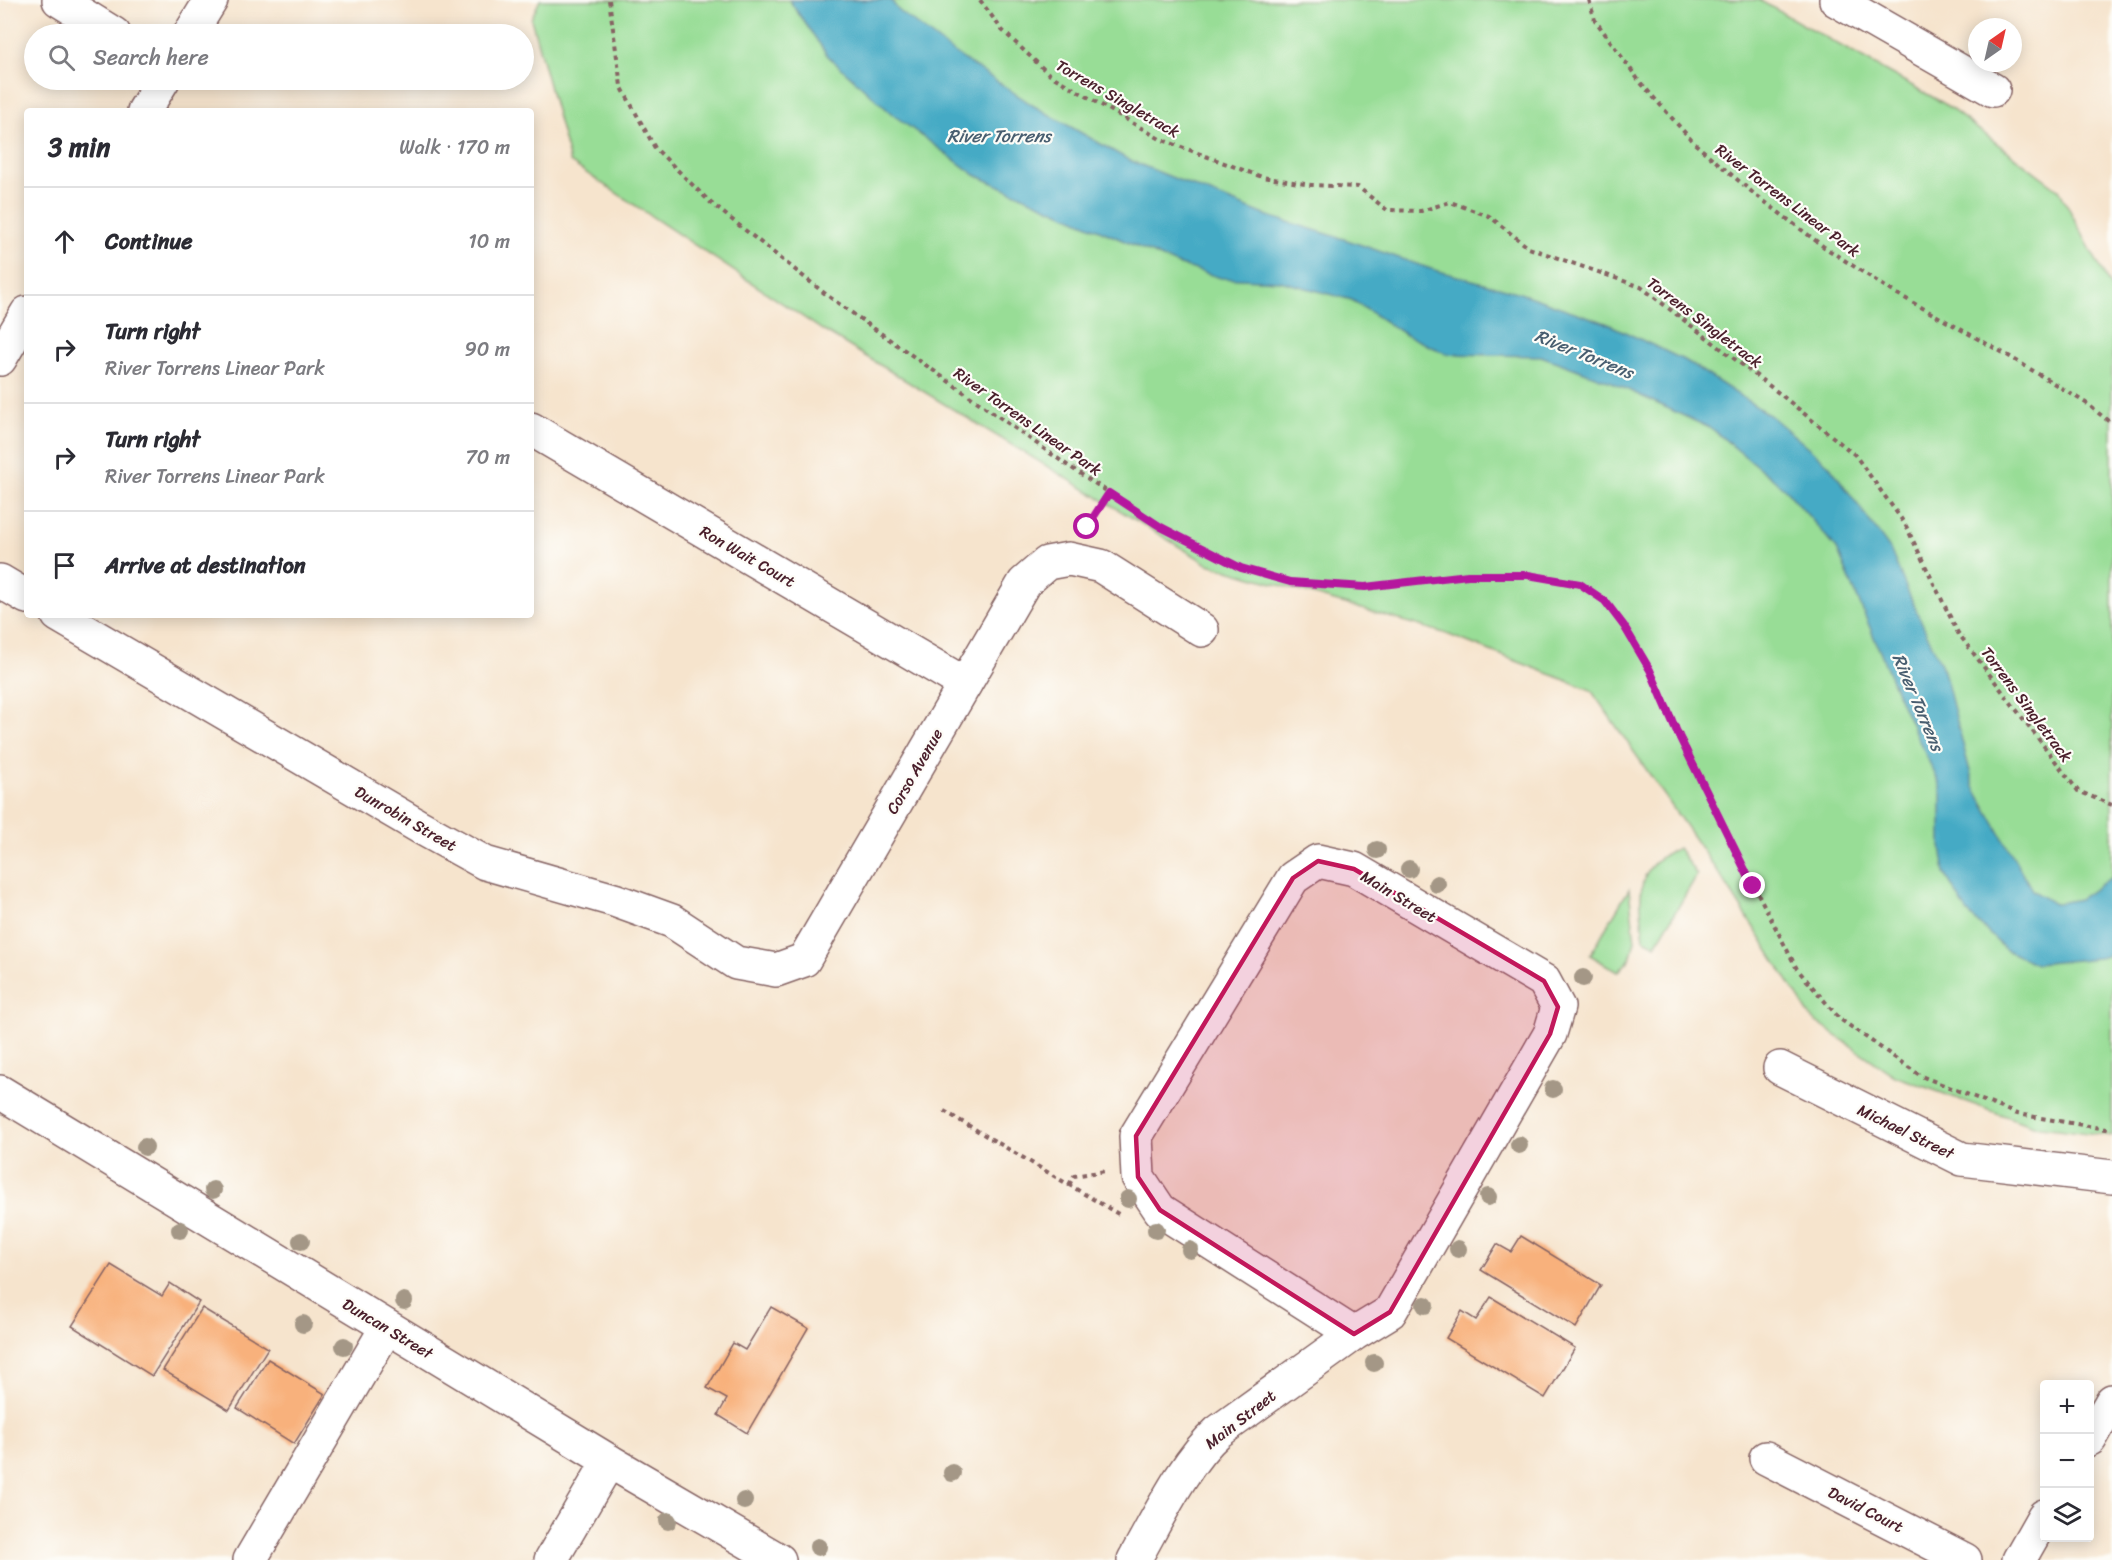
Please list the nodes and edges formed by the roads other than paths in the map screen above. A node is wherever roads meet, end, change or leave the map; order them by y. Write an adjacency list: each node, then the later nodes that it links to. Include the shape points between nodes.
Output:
1 (59, 0): 4 (street)
2 (211, 0): 5 (street)
3 (1836, 0): 7 (street)
4 (98, 24)
5 (196, 24)
6 (157, 90): 8 (street)
7 (1993, 90)
8 (146, 108)
9 (24, 318): 10 (street)
10 (0, 359)
11 (534, 431): 16 (street, Ron Wait Court)
12 (0, 581): 13 (street)
13 (24, 595)
14 (63, 618): 17 (street, Dunrobin Street, via 485,862 672,921 736,963)
15 (1202, 630): 16 (street, Corso Avenue, via 1101,566 1069,559 1047,563 1024,583)
16 (965, 684): 17 (street, Corso Avenue, via 804,960)
17 (776, 969)
18 (1780, 1068): 20 (street, Michael Street, via 1962,1159)
19 (0, 1092): 21 (street, Duncan Street)
20 (2112, 1178)
21 (387, 1327): 26 (street, Duncan Street); 28 (street)
22 (1354, 1334): 22 (street, Main Street, via 1160,1210 1138,1177 1136,1136 1293,878 1318,861 1354,869 1544,981 1558,1007 1550,1034 1390,1312); 31 (street, Main Street, via 1206,1442)
23 (2112, 1401): 24 (street)
24 (2093, 1434)
25 (1766, 1458): 32 (street, David Court)
26 (609, 1461): 29 (street); 30 (street, Duncan Street)
27 (2040, 1523): 33 (street)
28 (250, 1560)
29 (551, 1560)
30 (779, 1560)
31 (1134, 1560)
32 (1965, 1560)
33 (2019, 1560)

